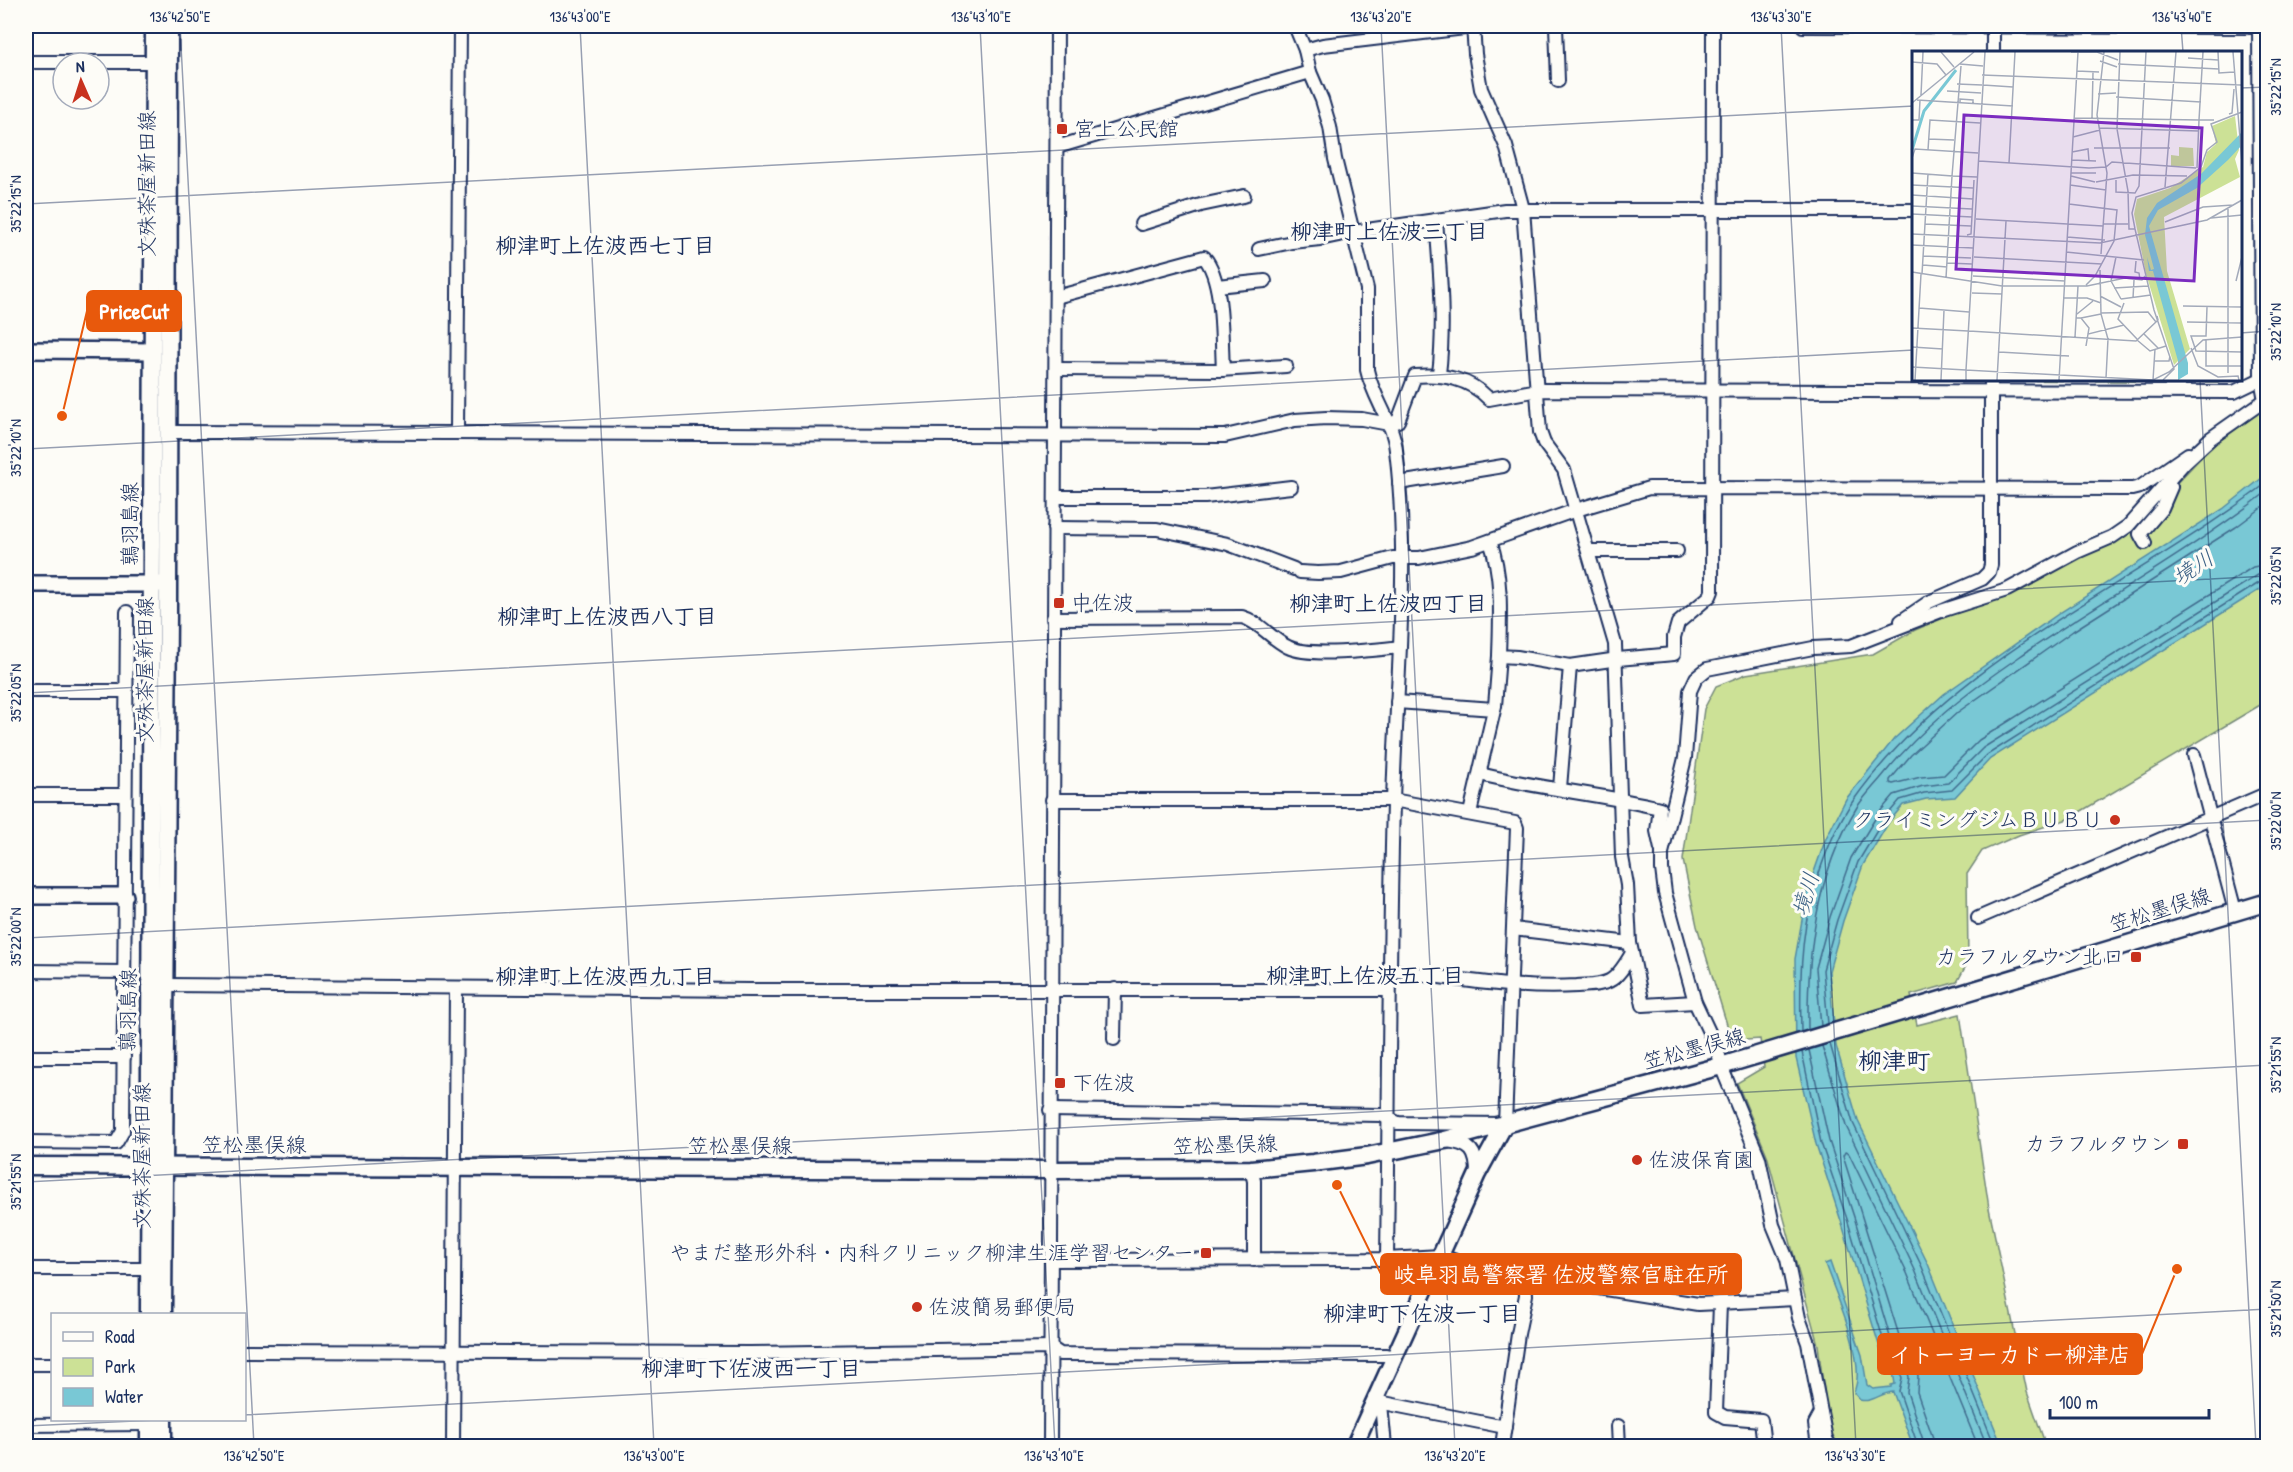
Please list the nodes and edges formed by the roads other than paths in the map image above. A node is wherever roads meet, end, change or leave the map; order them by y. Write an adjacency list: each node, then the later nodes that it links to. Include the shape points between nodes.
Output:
1 (154, 26): 16 (main road, 鶉羽島線)
2 (169, 26): 43 (main road, 文殊茶屋新田線)
3 (459, 26): 44 (street)
4 (1057, 26): 19 (street)
5 (1295, 26): 13 (street)
6 (1473, 26): 7 (street); 13 (street); 21 (street, via 1481,89 1506,146)
7 (1514, 26)
8 (1557, 26): 18 (street)
9 (1713, 26): 22 (street)
10 (1803, 26): 11 (street)
11 (1993, 26): 12 (street); 14 (street)
12 (2259, 26): 37 (street)
13 (1305, 50): 17 (street)
14 (1993, 51)
15 (26, 62): 16 (street)
16 (155, 62): 32 (main road, 鶉羽島線)
17 (1310, 72): 19 (street); 26 (street, via 1330,127)
18 (1558, 81)
19 (1057, 147): 30 (street)
20 (1244, 196): 25 (street)
21 (1523, 209): 22 (street); 24 (street); 39 (street)
22 (1713, 210): 23 (street); 40 (street)
23 (1912, 210)
24 (1436, 220): 26 (street); 36 (street, via 1442,288)
25 (1141, 224)
26 (1353, 232): 27 (street); 42 (street, via 1367,289 1367,370)
27 (1259, 249)
28 (1265, 281): 29 (street)
29 (1217, 286): 30 (street, via 1204,257); 35 (street)
30 (1056, 297): 34 (street)
31 (26, 350): 32 (street)
32 (152, 351): 62 (main road, 鶉羽島線)
33 (1286, 366): 35 (street)
34 (1056, 369): 35 (street); 45 (street)
35 (1223, 370)
36 (1439, 375): 39 (street, via 1477,386 1489,399); 42 (street, via 1415,376 1398,421)
37 (2261, 379): 38 (street, via 2234,392); 41 (street)
38 (1991, 385): 40 (street); 52 (street)
39 (1538, 390): 40 (street); 54 (street, via 1540,432 1564,470)
40 (1712, 391): 51 (street)
41 (2266, 399): 46 (street)
42 (1389, 424): 45 (street, via 1362,418 1326,418 1295,420 1225,436); 48 (street, via 1396,447)
43 (168, 432): 44 (street); 62 (main road, 文殊茶屋新田線)
44 (457, 432): 45 (street)
45 (1056, 436): 53 (street)
46 (2195, 453): 49 (street); 52 (street, via 2186,454 2132,489)
47 (1503, 466): 48 (street)
48 (1399, 483): 60 (street)
49 (2169, 483): 57 (street, via 2171,488 2162,508 2140,534); 65 (street, via 2128,526 2112,537 2007,590)
50 (1291, 487): 53 (street, via 1205,497)
51 (1712, 487): 52 (street); 54 (street, via 1649,488); 68 (street, via 1710,596 1678,623 1674,654)
52 (1991, 488): 65 (street, via 1989,572 1982,579 1929,602)
53 (1055, 497): 55 (street)
54 (1576, 510): 56 (street); 59 (street)
55 (1054, 528): 60 (street, via 1157,529 1228,544 1297,570 1318,573 1341,572); 64 (street)
56 (1490, 541): 60 (street); 67 (street, via 1496,556)
57 (2145, 543)
58 (1677, 550): 59 (street)
59 (1589, 551): 68 (street)
60 (1403, 558): 66 (street)
61 (26, 584): 62 (street)
62 (160, 584): 96 (main road, 文殊茶屋新田線); 114 (main road, 鶉羽島線)
63 (128, 612): 71 (street)
64 (1053, 618): 66 (street, via 1242,617 1296,650 1347,652); 81 (street)
65 (1897, 627): 85 (street, via 1851,646 1813,648 1707,669 1696,678 1690,691 1685,758)
66 (1400, 647): 72 (street)
67 (1499, 656): 69 (street); 73 (street)
68 (1618, 659): 69 (street); 80 (street)
69 (1570, 666): 76 (street)
70 (26, 691): 71 (street)
71 (126, 691): 79 (street)
72 (1397, 702): 73 (street); 82 (street)
73 (1494, 709): 75 (street)
74 (2194, 755): 84 (street)
75 (1480, 774): 76 (street); 83 (street)
76 (1560, 788): 80 (street)
77 (2268, 793): 84 (street)
78 (26, 795): 79 (street)
79 (125, 795): 87 (street)
80 (1621, 799): 85 (street, via 1660,808 1657,831); 92 (street)
81 (1052, 800): 82 (street); 99 (street)
82 (1393, 800): 83 (street); 93 (street)
83 (1470, 813): 91 (street, via 1515,823 1517,828)
84 (2212, 817): 89 (street); 90 (street)
85 (1662, 853): 102 (street, via 1665,893)
86 (26, 896): 87 (street)
87 (125, 896): 95 (street)
88 (2268, 902): 89 (main road, 笠松墨俣線)
89 (2235, 911): 106 (main road, 笠松墨俣線)
90 (1978, 918)
91 (1513, 929): 92 (street); 97 (street)
92 (1631, 948): 97 (street, via 1611,981 1598,985); 102 (street, via 1643,1005)
93 (1389, 970): 97 (street); 101 (street)
94 (26, 971): 95 (street)
95 (125, 972): 104 (street)
96 (165, 985): 98 (street); 114 (main road, 文殊茶屋新田線)
97 (1511, 986): 109 (street)
98 (456, 988): 99 (street); 115 (street)
99 (1051, 989): 100 (street); 107 (street)
100 (1114, 989): 101 (street); 103 (street)
101 (1389, 990): 108 (street)
102 (1695, 1002): 106 (street)
103 (1114, 1039)
104 (124, 1057): 105 (street); 111 (street, via 123,1131 116,1143)
105 (26, 1058)
106 (1721, 1066): 109 (main road, 笠松墨俣線); 126 (street, via 1759,1158 1773,1225 1787,1259)
107 (1050, 1110): 108 (street); 117 (street)
108 (1389, 1118): 109 (street, via 1398,1123); 112 (street)
109 (1504, 1124): 110 (main road, 笠松墨俣線); 118 (street)
110 (1445, 1140): 112 (main road, 笠松墨俣線); 118 (street, via 1462,1143 1472,1151 1477,1158)
111 (26, 1142)
112 (1388, 1152): 116 (main road, 笠松墨俣線); 122 (street)
113 (26, 1166): 114 (main road, 笠松墨俣線)
114 (157, 1167): 115 (main road, 笠松墨俣線); 124 (main road); 129 (main road, 文殊茶屋新田線)
115 (455, 1168): 117 (main road, 笠松墨俣線); 132 (street)
116 (1251, 1169): 117 (main road, 笠松墨俣線); 121 (street)
117 (1051, 1170): 120 (street)
118 (1476, 1175): 119 (street)
119 (1440, 1256): 122 (street); 125 (street, via 1481,1269); 133 (street)
120 (1051, 1260): 121 (street); 130 (street)
121 (1254, 1260): 122 (street)
122 (1387, 1260)
123 (26, 1269): 124 (street)
124 (149, 1269): 128 (main road)
125 (1525, 1276): 127 (street, via 1652,1298); 141 (street, via 1526,1295)
126 (1795, 1299): 127 (street); 137 (street)
127 (1720, 1304): 150 (street, via 1716,1412 1761,1420)
128 (149, 1313)
129 (164, 1313)
130 (1051, 1348): 132 (street, via 750,1353); 133 (street, via 1060,1353); 145 (street)
131 (246, 1351): 132 (street)
132 (454, 1351): 144 (street)
133 (1394, 1357): 136 (street)
134 (26, 1364): 135 (street)
135 (51, 1364)
136 (1377, 1403): 141 (street); 146 (street); 147 (street)
137 (1822, 1412): 151 (street, via 1815,1424); 152 (street)
138 (154, 1421): 139 (street); 142 (main road); 143 (main road)
139 (26, 1425)
140 (1618, 1426): 149 (street)
141 (1505, 1427): 148 (street)
142 (149, 1446)
143 (164, 1446)
144 (453, 1446)
145 (1050, 1446)
146 (1353, 1446)
147 (1385, 1446)
148 (1502, 1446)
149 (1619, 1446)
150 (1764, 1446)
151 (1818, 1446)
152 (1830, 1446)

